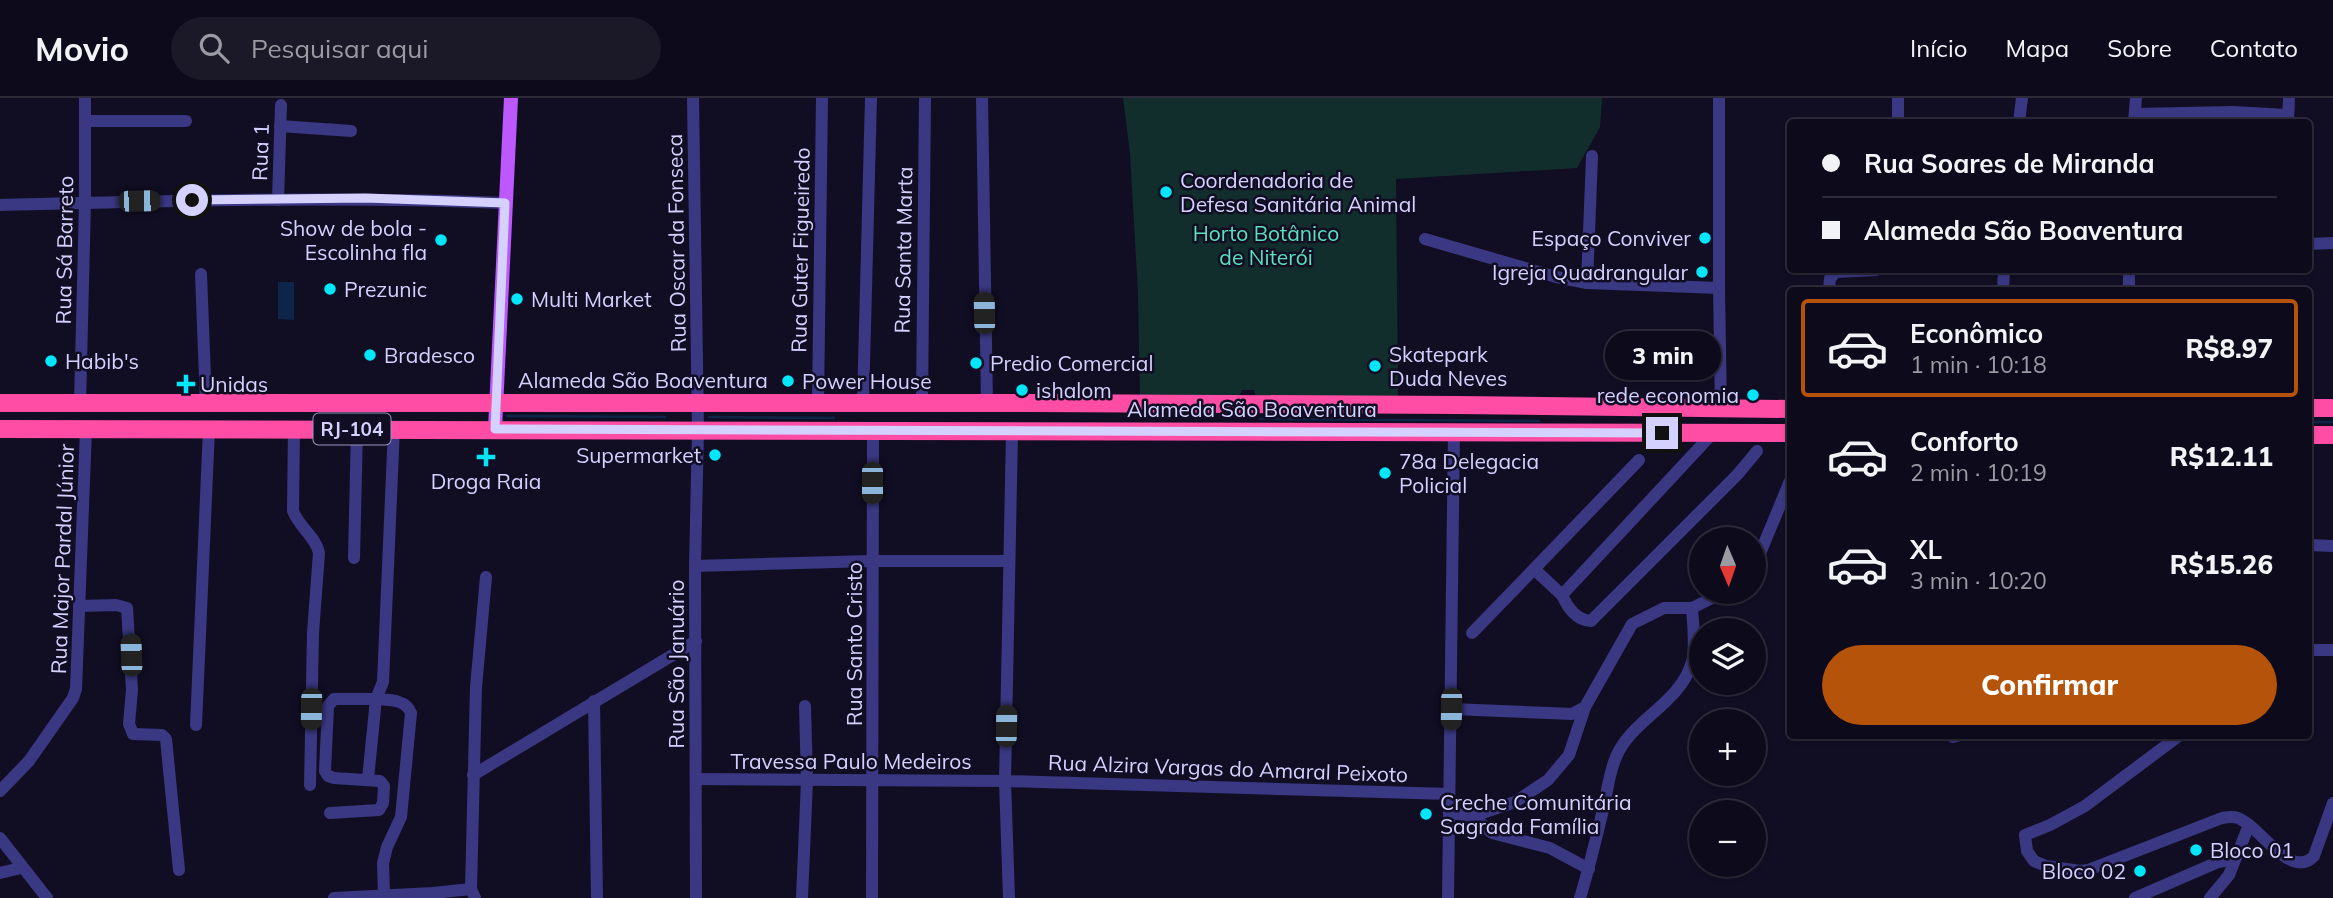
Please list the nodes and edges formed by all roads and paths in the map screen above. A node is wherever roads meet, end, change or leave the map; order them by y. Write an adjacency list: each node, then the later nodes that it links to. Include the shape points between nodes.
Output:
1 (85, 98): 18 (street, Rua Sá Barreto)
2 (511, 98): 25 (main road)
3 (693, 98): 35 (street, Rua Oscar da Fonseca)
4 (822, 98): 36 (street, Rua Guter Figueiredo)
5 (870, 98): 37 (street)
6 (925, 98): 38 (street, Rua Santa Marta)
7 (982, 98): 41 (street)
8 (1719, 98): 32 (street)
9 (1898, 98): 16 (street)
10 (2022, 98): 17 (street)
11 (2136, 98): 14 (street)
12 (2289, 98): 15 (street)
13 (281, 105): 20 (street, Rua 1)
14 (2134, 118): 15 (street, via 2232,112)
15 (2288, 118)
16 (1898, 119)
17 (2019, 119)
18 (85, 121): 19 (street); 24 (street, Rua Sá Barreto)
19 (186, 121)
20 (280, 126): 21 (street); 23 (street, Rua 1)
21 (351, 131)
22 (1592, 156): 31 (street)
23 (278, 200): 24 (street); 25 (street)
24 (85, 202): 26 (street); 39 (street, Rua Sá Barreto)
25 (505, 203): 34 (main road)
26 (0, 205)
27 (1425, 239): 31 (street)
28 (2333, 243): 29 (street)
29 (2312, 244)
30 (201, 274): 40 (street)
31 (1587, 283): 32 (street)
32 (1719, 288): 45 (street)
33 (0, 403): 39 (highway, Alameda São Boaventura / RJ-104)
34 (496, 403): 35 (highway, Alameda São Boaventura / RJ-104); 40 (highway, Alameda São Boaventura / RJ-104); 52 (main road)
35 (697, 403): 36 (highway, Alameda São Boaventura / RJ-104); 53 (street, Rua Oscar da Fonseca)
36 (818, 403): 37 (highway, Alameda São Boaventura / RJ-104)
37 (863, 403): 38 (highway, Alameda São Boaventura / RJ-104)
38 (922, 403): 41 (highway, Alameda São Boaventura / RJ-104)
39 (79, 404): 40 (highway, Alameda São Boaventura / RJ-104)
40 (206, 404)
41 (987, 404): 45 (highway, Alameda São Boaventura / RJ-104)
42 (2312, 408): 43 (highway)
43 (2333, 408)
44 (1787, 409): 45 (highway, Alameda São Boaventura / RJ-104)
45 (1721, 410)
46 (394, 428): 51 (highway, Alameda São Boaventura / RJ-104); 52 (highway, Alameda São Boaventura / RJ-104); 81 (street, via 383,682)
47 (0, 429): 48 (highway, Alameda São Boaventura / RJ-104)
48 (86, 429): 49 (highway, Alameda São Boaventura / RJ-104); 75 (street, Rua Major Pardal Júnior)
49 (209, 429): 50 (highway, Alameda São Boaventura / RJ-104); 86 (street)
50 (294, 429): 51 (highway, Alameda São Boaventura / RJ-104); 94 (street, via 293,511 320,553 313,633)
51 (357, 429): 67 (street)
52 (495, 429): 53 (highway, Alameda São Boaventura / RJ-104)
53 (698, 429): 54 (highway, Alameda São Boaventura / RJ-104); 70 (street, Rua São Januário)
54 (873, 431): 55 (highway, Alameda São Boaventura / RJ-104); 68 (street, Rua Santo Cristo)
55 (1012, 432): 56 (highway, Alameda São Boaventura / RJ-104); 69 (street)
56 (1454, 432): 57 (highway, Alameda São Boaventura / RJ-104); 85 (street)
57 (1713, 433): 58 (highway, Alameda São Boaventura / RJ-104); 73 (street)
58 (1787, 433)
59 (2312, 435): 60 (highway)
60 (2333, 435)
61 (1757, 451): 73 (street, via 1591,621 1582,620 1568,608)
62 (1640, 460): 71 (street)
63 (1787, 488): 64 (street)
64 (1766, 539)
65 (2312, 545): 66 (street)
66 (2333, 545)
67 (354, 558)
68 (872, 561): 69 (street); 70 (street); 91 (street, Rua Santo Cristo)
69 (1008, 561): 93 (street)
70 (695, 566): 78 (street, Rua São Januário)
71 (1534, 569): 73 (street); 77 (street)
72 (486, 577): 88 (street)
73 (1562, 595)
74 (1700, 604): 76 (street)
75 (79, 606): 95 (street, Rua Major Pardal Júnior, via 73,698 29,761); 106 (street, via 127,608 132,690 129,724 133,734 165,737)
76 (1692, 608): 84 (street, via 1664,608 1632,624); 105 (street, via 1691,666 1674,693 1622,744)
77 (1472, 633)
78 (696, 640): 82 (street); 90 (street, Rua São Januário)
79 (2312, 650): 80 (street)
80 (2333, 650)
81 (376, 699): 89 (street); 89 (street, via 334,699 328,706 325,771 334,778); 109 (street, via 401,702 411,713 401,817 383,863)
82 (594, 701): 88 (street); 112 (street)
83 (805, 706): 92 (street)
84 (1585, 707): 85 (street, via 1567,715); 100 (street, via 1569,755 1548,780 1515,802)
85 (1451, 709): 96 (street)
86 (196, 725)
87 (2175, 739): 101 (street, via 2085,806 2024,836 2034,861 2088,870 2222,818 2238,818)
88 (472, 775): 108 (street)
89 (368, 779): 98 (street, via 383,783 379,810)
90 (696, 779): 92 (street, Travessa Paulo Medeiros); 113 (street, Rua São Januário)
91 (873, 780): 92 (street, Travessa Paulo Medeiros); 93 (street, Travessa Paulo Medeiros); 115 (street, Rua Santo Cristo)
92 (807, 781): 114 (street)
93 (1005, 781): 96 (street, Rua Alzira Vargas do Amaral Peixoto); 116 (street)
94 (310, 785)
95 (0, 791)
96 (1449, 794): 99 (street)
97 (2333, 803): 101 (street, via 2308,862 2290,861)
98 (330, 813)
99 (1449, 813): 100 (street); 117 (street)
100 (1473, 816): 105 (street, via 1492,833 1550,848)
101 (2249, 825): 103 (street)
102 (0, 838): 104 (street)
103 (2234, 859): 119 (street); 120 (street, via 2223,885)
104 (21, 868): 107 (street); 110 (street)
105 (1589, 869): 118 (street)
106 (179, 870)
107 (0, 873)
108 (473, 894): 109 (street)
109 (384, 895): 111 (street)
110 (47, 898)
111 (334, 898)
112 (597, 898)
113 (696, 898)
114 (802, 898)
115 (872, 898)
116 (1009, 898)
117 (1449, 898)
118 (1580, 898)
119 (2135, 898)
120 (2210, 898)

